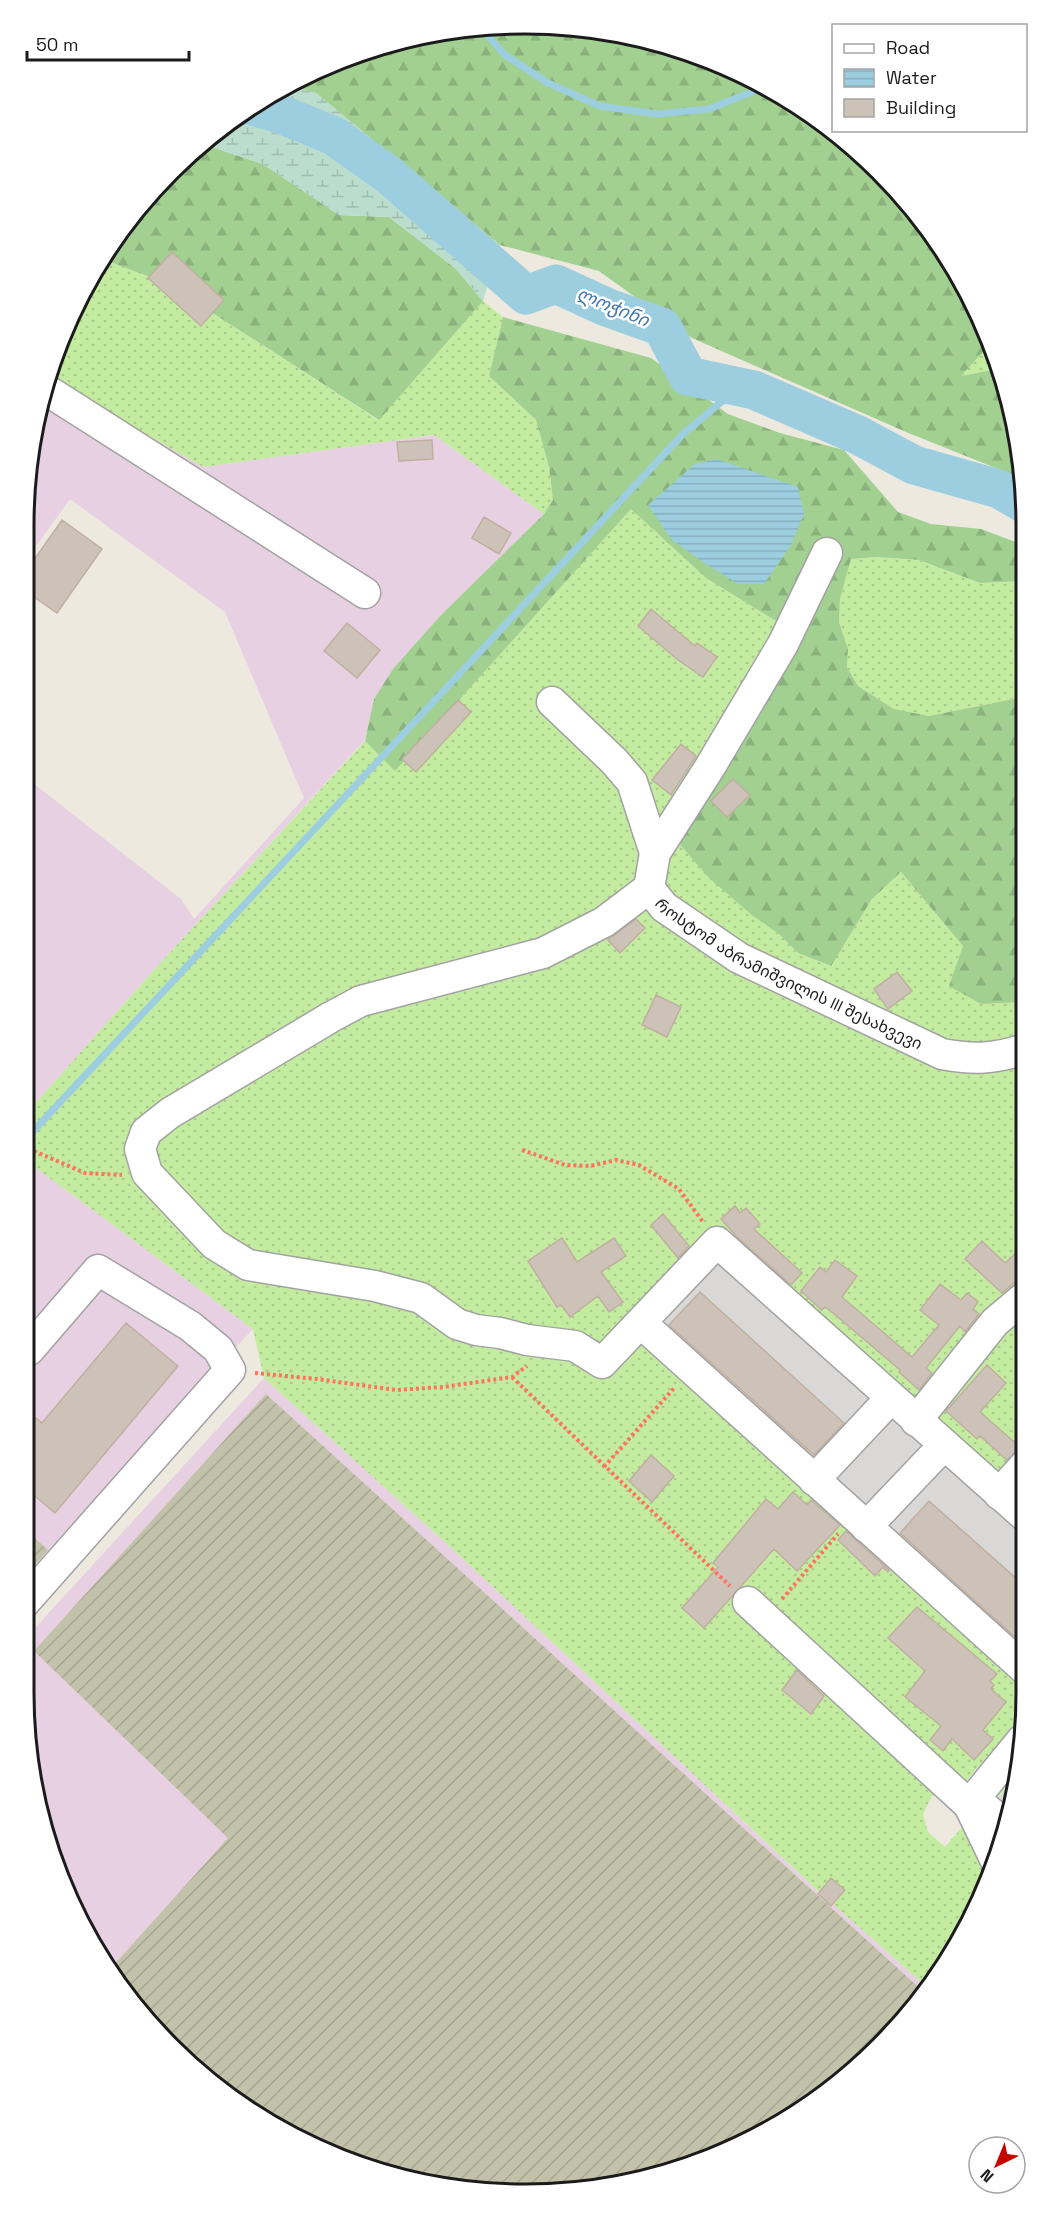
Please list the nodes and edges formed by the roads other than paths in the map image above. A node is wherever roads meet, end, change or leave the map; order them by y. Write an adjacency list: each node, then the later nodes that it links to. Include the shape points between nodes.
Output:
1 (52, 394): 3 (street)
2 (827, 554): 5 (street, როსტომ აბრამიშვილის III შესახვევი, via 783,644)
3 (365, 593)
4 (552, 702): 5 (street, via 632,782)
5 (656, 853): 6 (street, როსტომ აბრამიშვილის III შესახვევი)
6 (649, 888): 7 (street, როსტომ აბრამიშვილის III შესახვევი, via 664,907 739,958 942,1054 967,1059); 9 (street, via 604,922 543,953 361,1001 170,1113 146,1132 140,1149 147,1173 214,1244 248,1264 421,1298 457,1324 575,1346 602,1363)
7 (1016, 1051)
8 (1016, 1304): 12 (street, via 995,1322)
9 (641, 1323): 11 (street, via 717,1242); 15 (street)
10 (34, 1344): 19 (street, via 98,1270 190,1326 218,1349 230,1370)
11 (891, 1398): 12 (street); 15 (street)
12 (916, 1421): 13 (street)
13 (944, 1445): 16 (street); 18 (street)
14 (1016, 1475): 16 (street)
15 (814, 1480): 18 (street)
16 (999, 1494): 17 (street)
17 (1016, 1508)
18 (860, 1521): 21 (street)
19 (34, 1580)
20 (756, 1610): 23 (street)
21 (1016, 1661)
22 (1013, 1751): 23 (street)
23 (972, 1801): 24 (street); 25 (street)
24 (1000, 1822)
25 (991, 1849)

